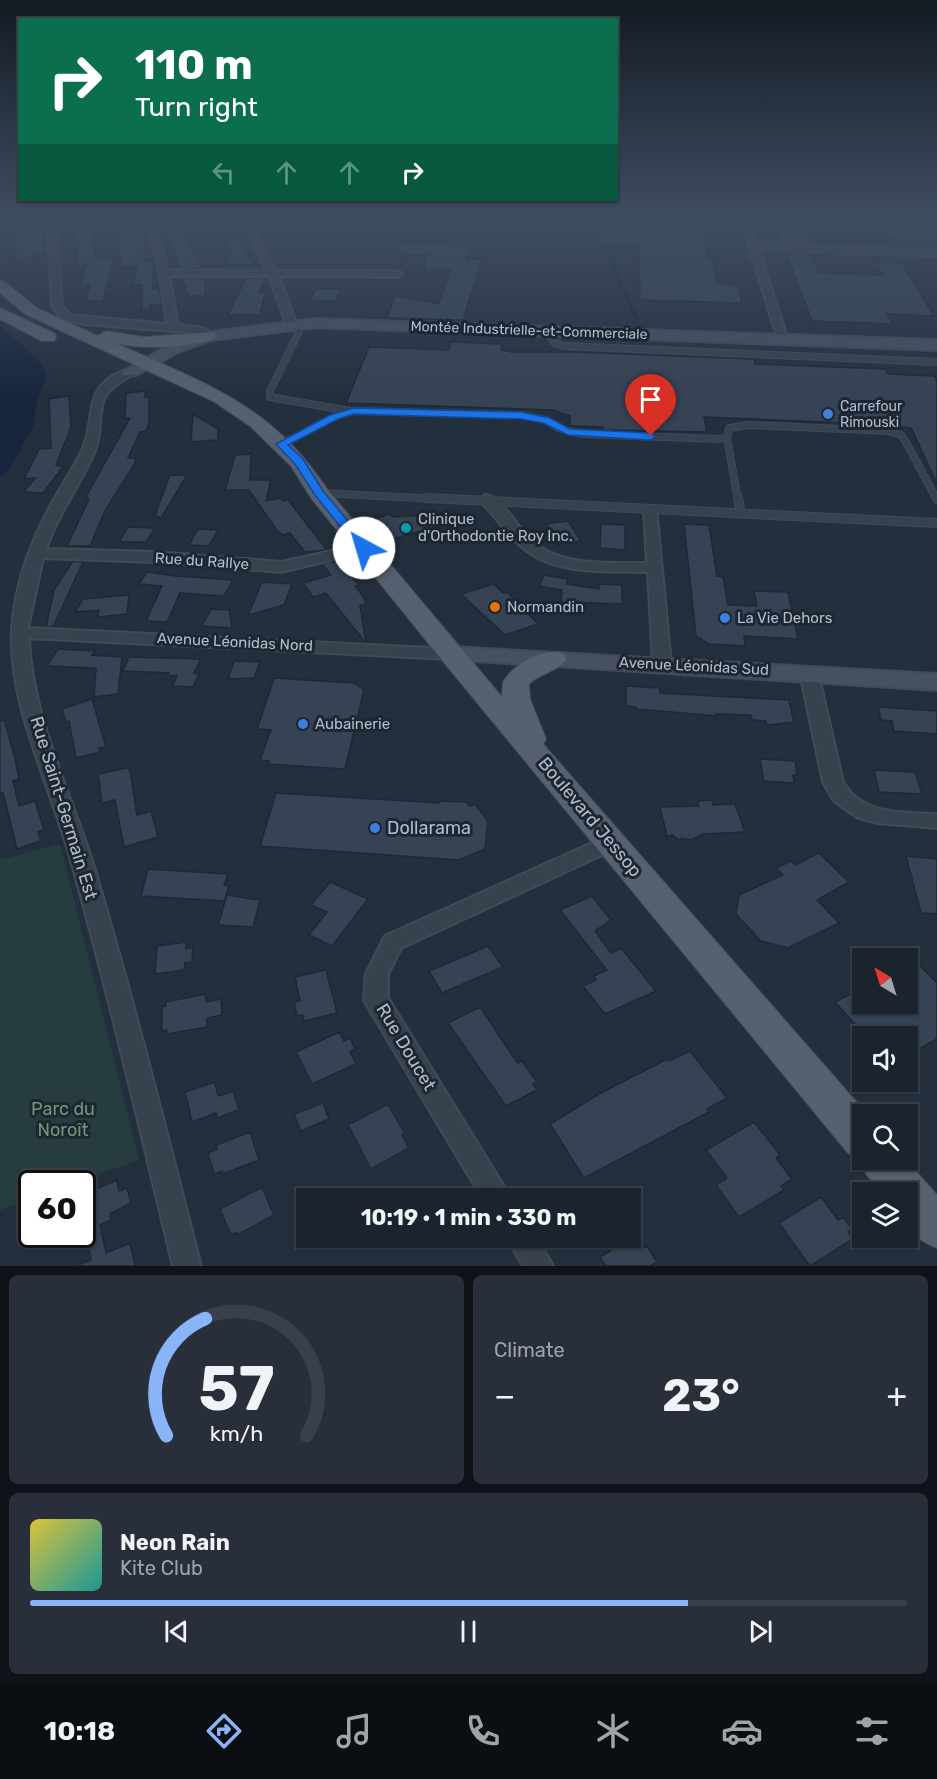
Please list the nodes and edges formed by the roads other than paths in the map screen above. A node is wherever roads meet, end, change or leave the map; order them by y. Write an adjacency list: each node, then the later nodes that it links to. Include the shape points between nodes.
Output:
1 (55, 279): 7 (street, via 57,305 66,317)
2 (165, 279): 7 (street)
3 (275, 279): 8 (street)
4 (763, 279): 11 (street)
5 (5, 290): 10 (main road, via 123,341 158,343); 14 (main road, via 38,315)
6 (0, 313): 14 (main road, via 33,331)
7 (173, 326): 10 (street, via 200,330)
8 (292, 326): 9 (main road, Montée Industrielle-et-Commerciale); 10 (main road, Montée Industrielle-et-Commerciale); 15 (lane, via 299,332 270,397)
9 (545, 330): 11 (main road, Montée Industrielle-et-Commerciale); 13 (lane, via 555,344 563,346)
10 (208, 336): 14 (main road, Montée Industrielle-et-Commerciale)
11 (783, 340): 12 (main road, Montée Industrielle-et-Commerciale)
12 (937, 345)
13 (937, 362)
14 (136, 368): 17 (main road, Boulevard Jessop, via 220,397); 18 (main road, Boulevard Jessop, via 239,427); 25 (street, Rue Saint-Germain Est, via 107,386 95,400 94,438 51,518)
15 (354, 411): 16 (lane, via 521,416 546,420 581,434); 17 (lane)
16 (728, 438): 20 (lane, via 729,428 749,425 889,431 906,441); 22 (lane)
17 (282, 444): 18 (main road, Boulevard Jessop)
18 (319, 493): 19 (lane); 24 (main road, Boulevard Jessop)
19 (486, 499): 21 (lane); 26 (street, via 529,547 543,555 574,564)
20 (937, 500)
21 (651, 510): 22 (lane); 26 (street)
22 (741, 514): 23 (lane)
23 (937, 523)
24 (364, 548): 25 (street, Rue du Rallye, via 281,567); 28 (main road, Boulevard Jessop)
25 (39, 553): 27 (street, Rue Saint-Germain Est)
26 (653, 568): 30 (street)
27 (20, 633): 28 (street, Avenue Léonidas Nord); 41 (street, Rue Saint-Germain Est, via 27,686 119,990)
28 (451, 654): 29 (main road, Avenue Léonidas Sud); 33 (main road, Boulevard Jessop)
29 (554, 659): 30 (main road, Avenue Léonidas Sud); 33 (main road, via 527,671 516,682 516,699)
30 (662, 664): 31 (main road, Avenue Léonidas Sud)
31 (809, 673): 32 (main road, Avenue Léonidas Sud); 34 (street, via 839,797 864,814)
32 (937, 682)
33 (540, 759): 35 (main road, Boulevard Jessop)
34 (937, 821)
35 (612, 842): 36 (main road, Boulevard Jessop); 38 (street, Rue Doucet, via 393,942 377,974 376,1000)
36 (852, 1127)
37 (889, 1170): 39 (main road)
38 (492, 1188)
39 (937, 1227)
40 (527, 1248): 42 (street)
41 (187, 1266)
42 (539, 1266)

